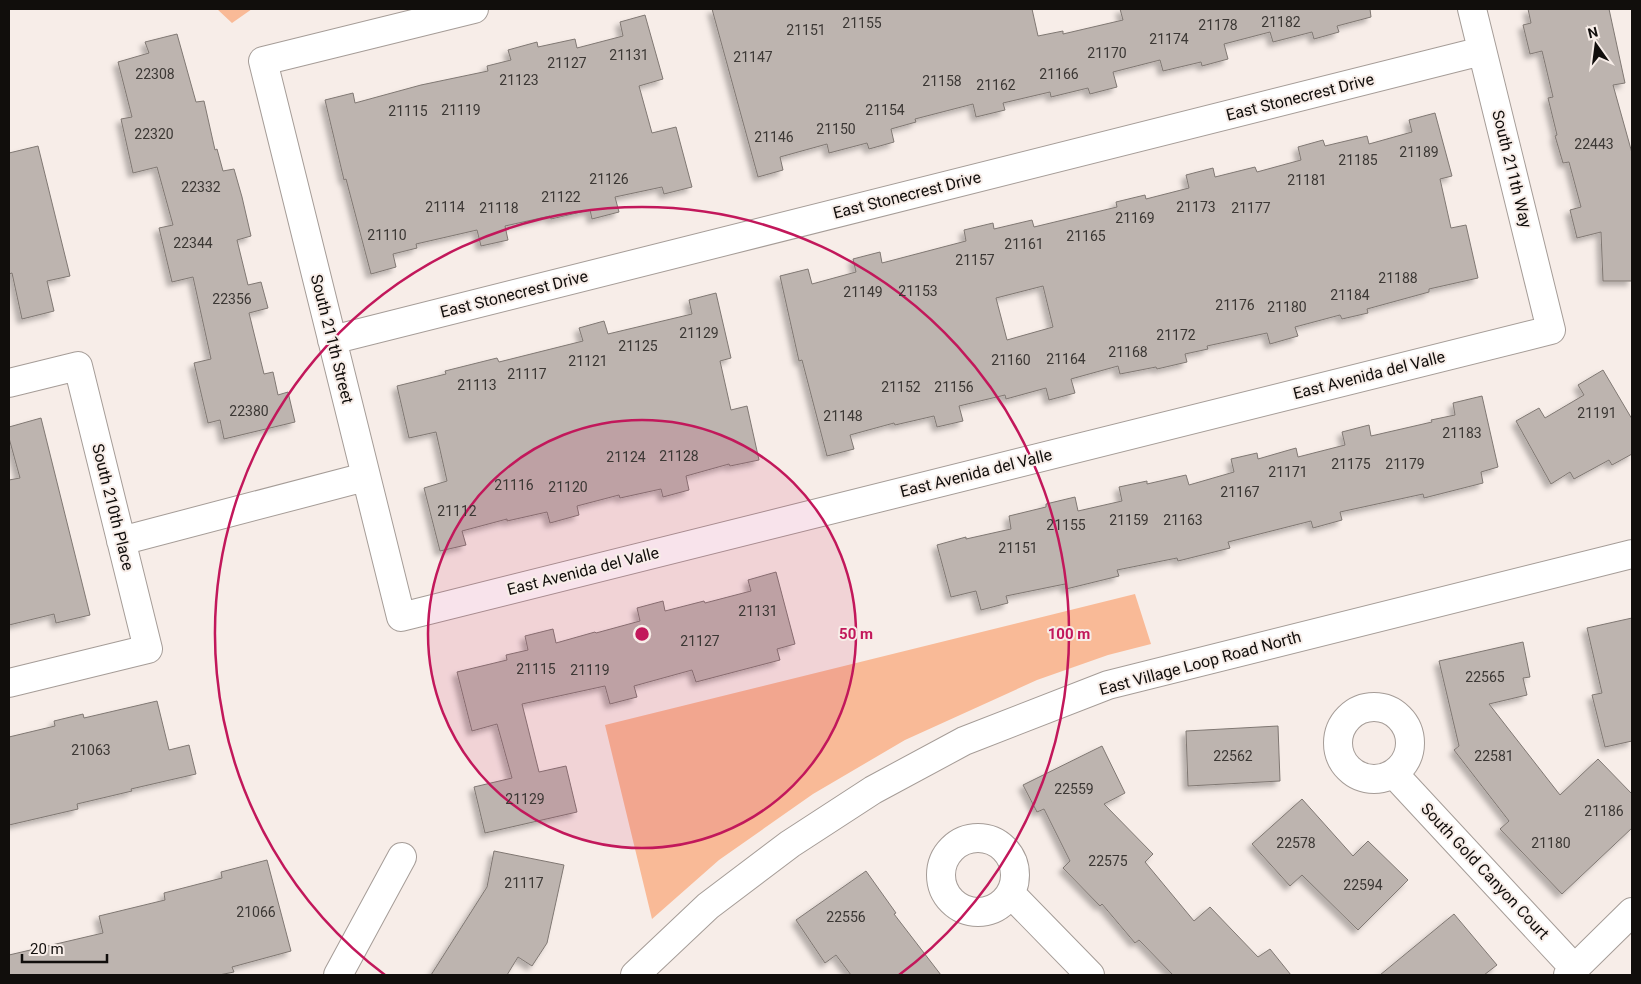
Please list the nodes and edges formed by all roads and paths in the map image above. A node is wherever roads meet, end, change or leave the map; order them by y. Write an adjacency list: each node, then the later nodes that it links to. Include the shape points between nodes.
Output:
1 (474, 9): 5 (street, South 211th Street, via 263,62)
2 (1472, 9): 3 (street, South 211th Way)
3 (1482, 51): 4 (street, South 211th Way); 5 (street, East Stonecrest Drive)
4 (1551, 330): 10 (street, East Avenida del Valle)
5 (332, 340): 7 (street, South 211th Street)
6 (9, 383): 8 (street, South 210th Place, via 78,366)
7 (365, 477): 8 (street); 10 (street, South 211th Street)
8 (121, 541): 11 (street, South 210th Place, via 148,649)
9 (1632, 554): 18 (street, East Village Loop Road North, via 1108,685 964,741 873,790 790,844 708,906)
10 (401, 617)
11 (9, 683)
12 (1394, 774): 16 (street, South Gold Canyon Court)
13 (402, 857): 17 (street)
14 (1011, 894): 19 (street)
15 (1632, 912): 16 (street)
16 (1572, 972)
17 (338, 975)
18 (635, 975)
19 (1090, 975)

